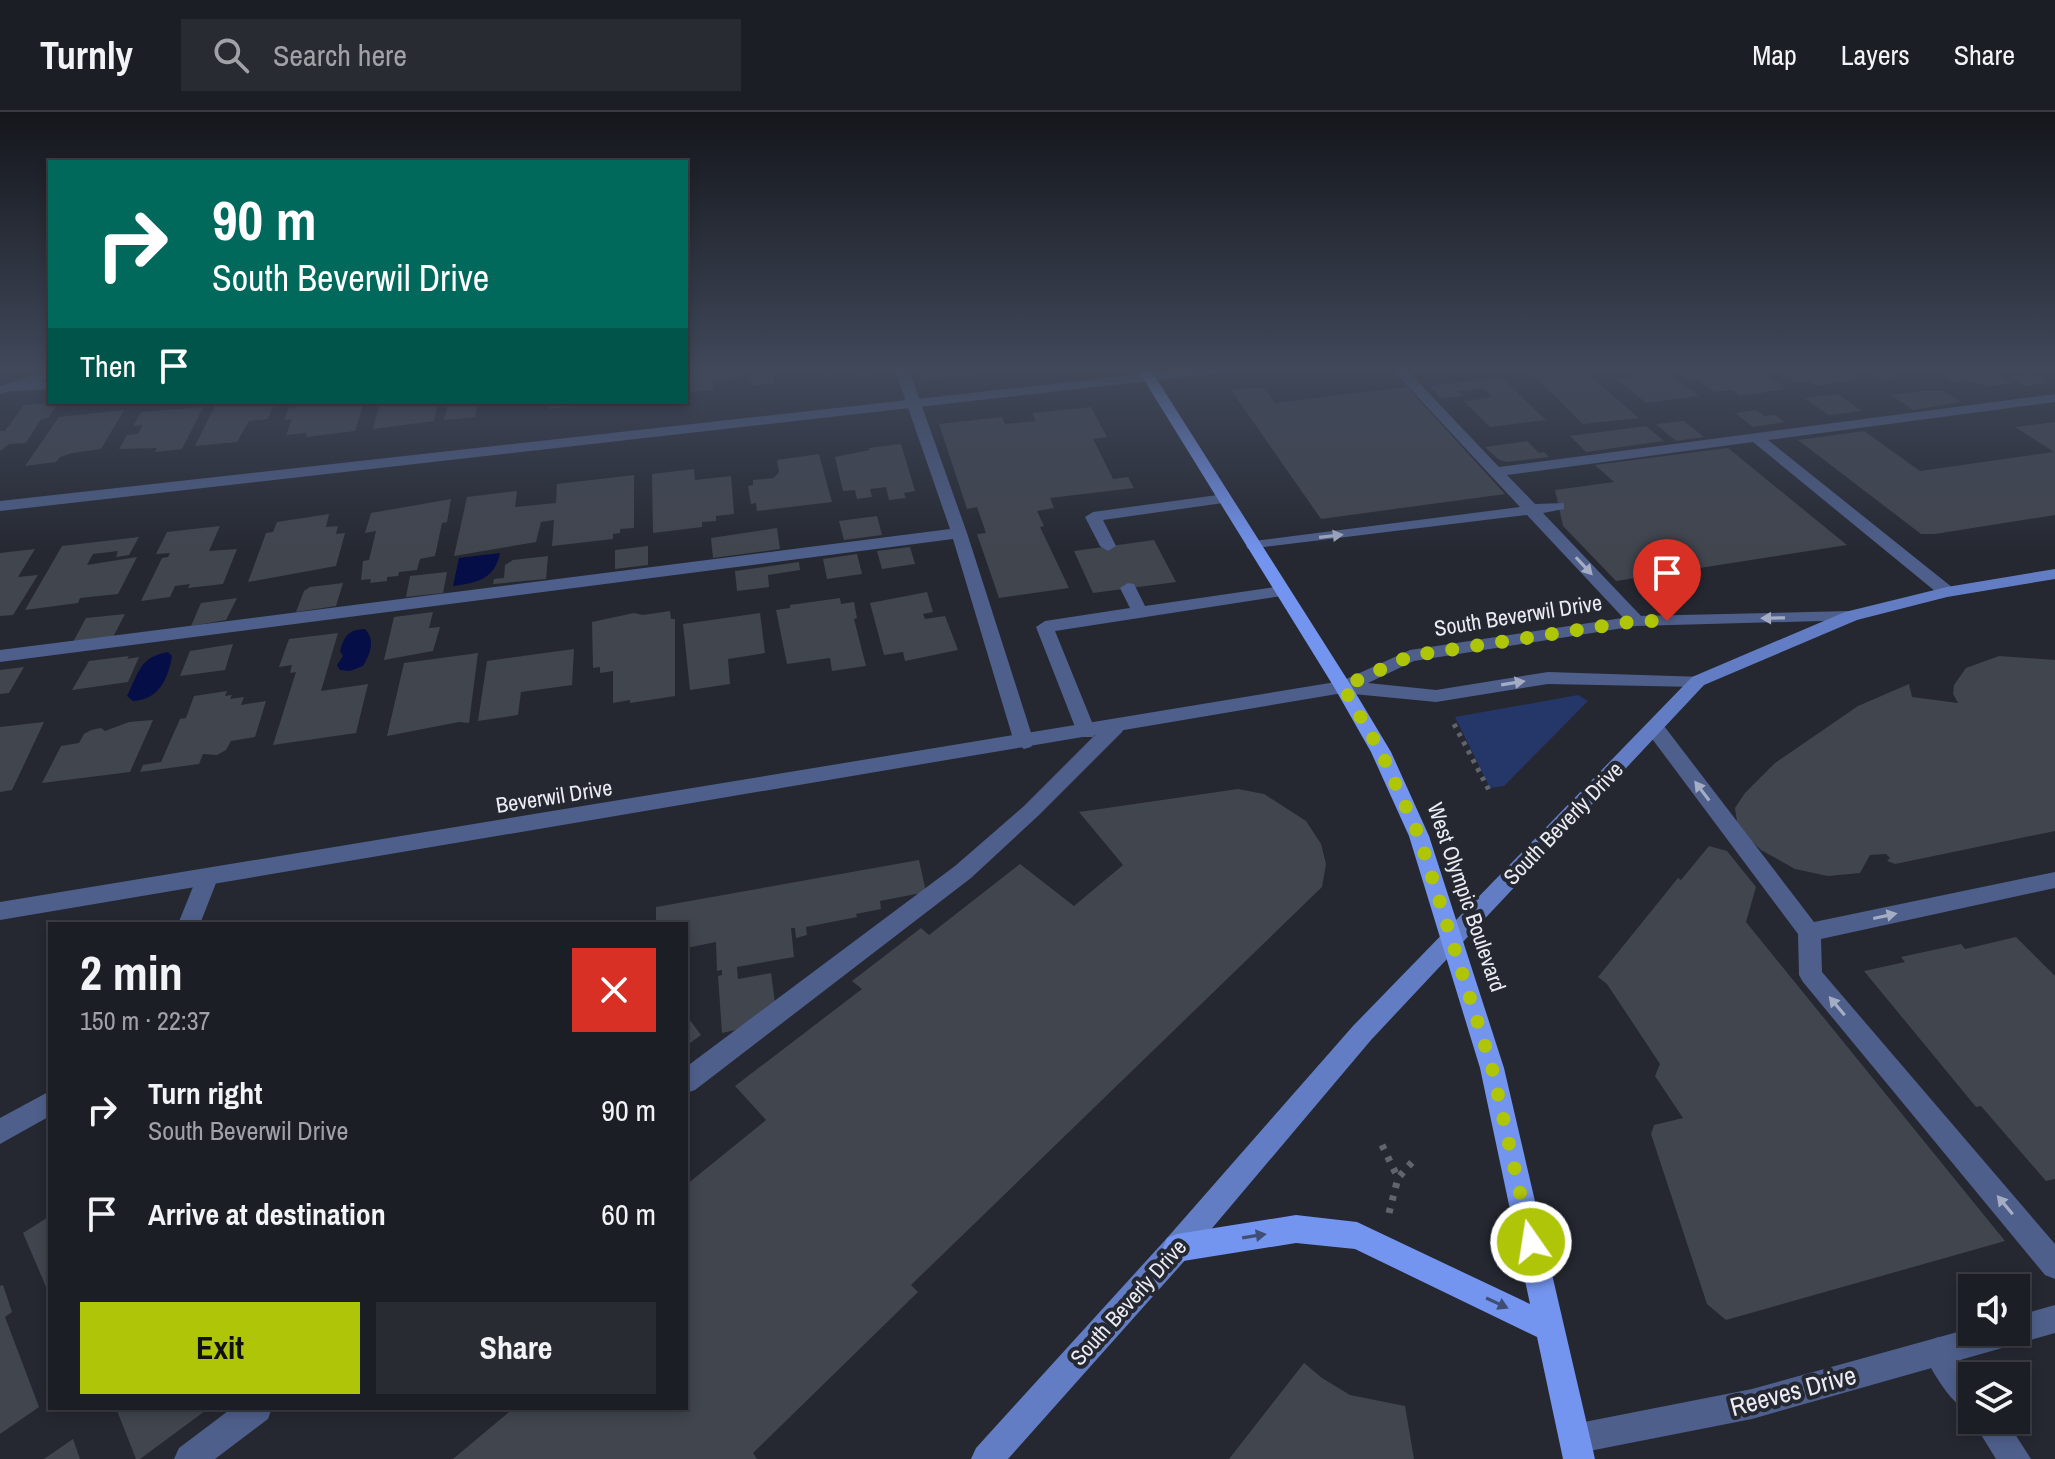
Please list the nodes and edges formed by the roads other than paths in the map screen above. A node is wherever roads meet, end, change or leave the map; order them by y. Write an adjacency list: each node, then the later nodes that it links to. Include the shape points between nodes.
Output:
1 (681, 430): 9 (street)
2 (921, 430): 12 (street)
3 (1182, 430): 8 (main road, West Olympic Boulevard)
4 (1456, 430): 7 (street)
5 (1810, 430): 6 (street)
6 (1755, 437): 7 (street); 18 (street)
7 (1495, 472): 11 (street)
8 (1225, 499): 13 (street, via 1093,517); 14 (main road, West Olympic Boulevard)
9 (0, 506)
10 (1559, 506): 11 (street)
11 (1531, 510): 14 (street, one-way to 11); 21 (street, one-way to 21)
12 (959, 533): 22 (street); 28 (street)
13 (1108, 546)
14 (1254, 546): 17 (main road, West Olympic Boulevard)
15 (2055, 574): 18 (main road, South Beverly Drive)
16 (1128, 588): 19 (street)
17 (1282, 591): 19 (street); 24 (main road, West Olympic Boulevard)
18 (1947, 592): 20 (main road, South Beverly Drive)
19 (1140, 612): 27 (street, via 1045,627)
20 (1851, 616): 21 (street, South Beverwil Drive, one-way to 21); 23 (main road, South Beverly Drive)
21 (1636, 621): 24 (street, South Beverwil Drive, via 1410,656)
22 (0, 656)
23 (1698, 681): 24 (street, South Beverwil Drive, one-way to 23, via 1436,696 1548,678); 26 (main road, South Beverly Drive)
24 (1343, 687): 25 (street, South Beverwil Drive); 34 (main road, West Olympic Boulevard, via 1381,752 1419,836)
25 (1115, 727): 27 (street, Beverwil Drive); 35 (street, via 963,872)
26 (1654, 727): 33 (street, one-way to 26); 34 (main road, South Beverly Drive)
27 (1086, 732): 28 (street, Beverwil Drive)
28 (1024, 742): 29 (street, Beverwil Drive)
29 (207, 878): 31 (street, Beverwil Drive); 32 (street)
30 (2055, 880): 33 (street, one-way to 30)
31 (0, 911)
32 (190, 922)
33 (1809, 932): 39 (street, one-way to 33, via 1811,975)
34 (1452, 939): 38 (main road, South Beverly Drive, via 1362,1033); 42 (main road, West Olympic Boulevard, via 1492,1068)
35 (688, 1080)
36 (48, 1104): 37 (street)
37 (0, 1132)
38 (1177, 1248): 42 (main road, one-way to 42, via 1296,1229 1357,1236); 50 (main road, South Beverly Drive)
39 (2055, 1265)
40 (2055, 1319): 41 (street, Reeves Drive)
41 (2030, 1326)
42 (1550, 1328): 48 (main road, West Olympic Boulevard)
43 (1959, 1346): 44 (street, Reeves Drive)
44 (1938, 1352): 45 (street); 48 (street, Reeves Drive)
45 (1958, 1380)
46 (254, 1410): 49 (street)
47 (1997, 1434): 51 (street)
48 (1576, 1449)
49 (190, 1459)
50 (987, 1459)
51 (2015, 1459)

